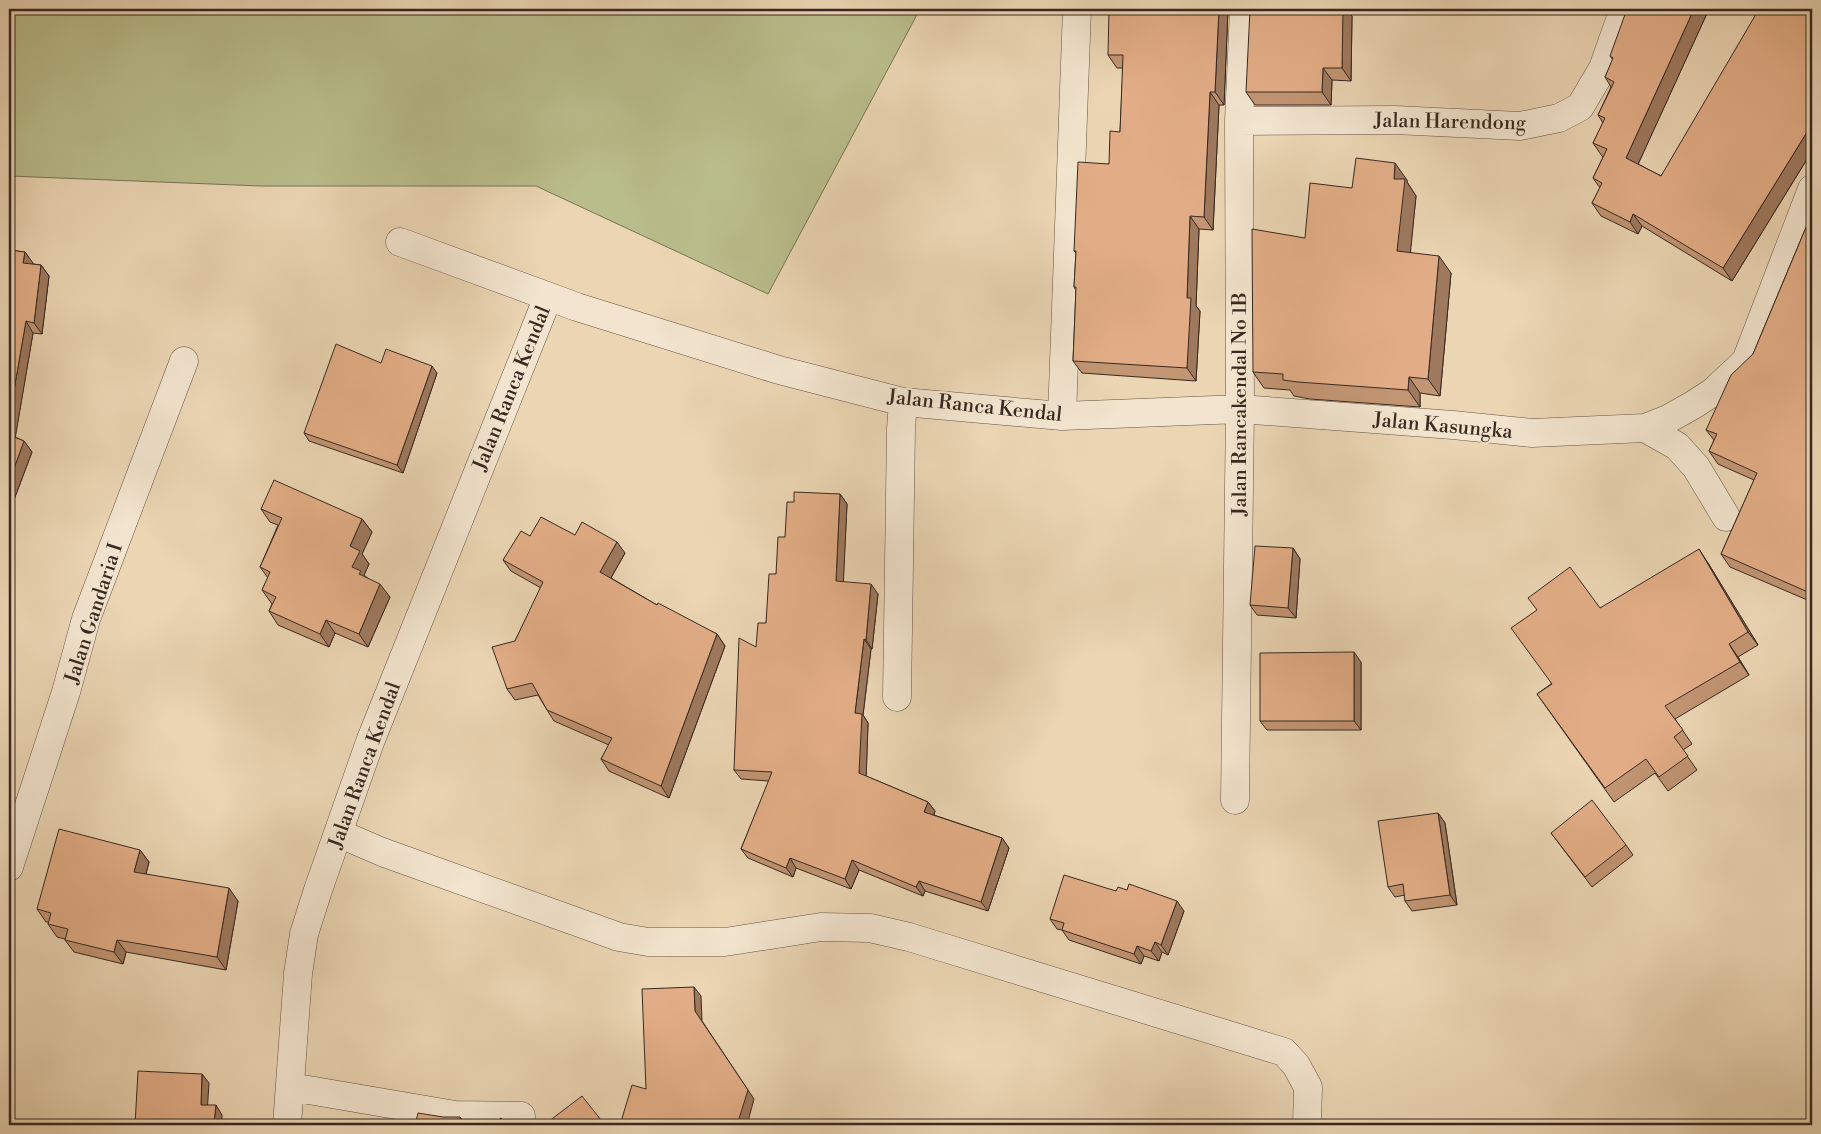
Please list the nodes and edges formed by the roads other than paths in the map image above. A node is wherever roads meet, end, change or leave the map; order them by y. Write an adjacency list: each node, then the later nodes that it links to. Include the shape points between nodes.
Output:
1 (1077, 9): 11 (street)
2 (1244, 9): 4 (street, Jalan Rancakendal No 1B)
3 (1624, 9): 4 (street, Jalan Harendong, via 1603,68 1580,107 1559,118 1520,126 1395,120)
4 (1239, 121): 10 (street, Jalan Rancakendal No 1B)
5 (1812, 190): 12 (street, via 1746,361 1713,392 1668,419)
6 (400, 242): 7 (street)
7 (548, 297): 9 (street, Jalan Ranca Kendal, via 779,370); 16 (street, Jalan Ranca Kendal, via 370,742)
8 (184, 361): 17 (street, Jalan Gandaria I, via 86,619 66,692)
9 (903, 402): 11 (street, Jalan Ranca Kendal); 14 (street)
10 (1240, 409): 11 (street, Jalan Ranca Kendal); 12 (street, Jalan Kasungka, via 1532,433); 15 (street, Jalan Rancakendal No 1B)
11 (1062, 416)
12 (1645, 428): 13 (street, via 1677,446 1696,467)
13 (1726, 517)
14 (897, 697)
15 (1236, 800)
16 (338, 833): 18 (street, Jalan Ranca Kendal, via 304,934 298,974); 21 (street, via 382,852 619,937 648,942 725,942 821,927 870,928 909,937 1284,1052 1296,1065 1308,1087)
17 (9, 867)
18 (291, 1087): 19 (street, via 455,1115); 20 (street, Jalan Ranca Kendal)
19 (521, 1116)
20 (287, 1125)
21 (1307, 1125)

